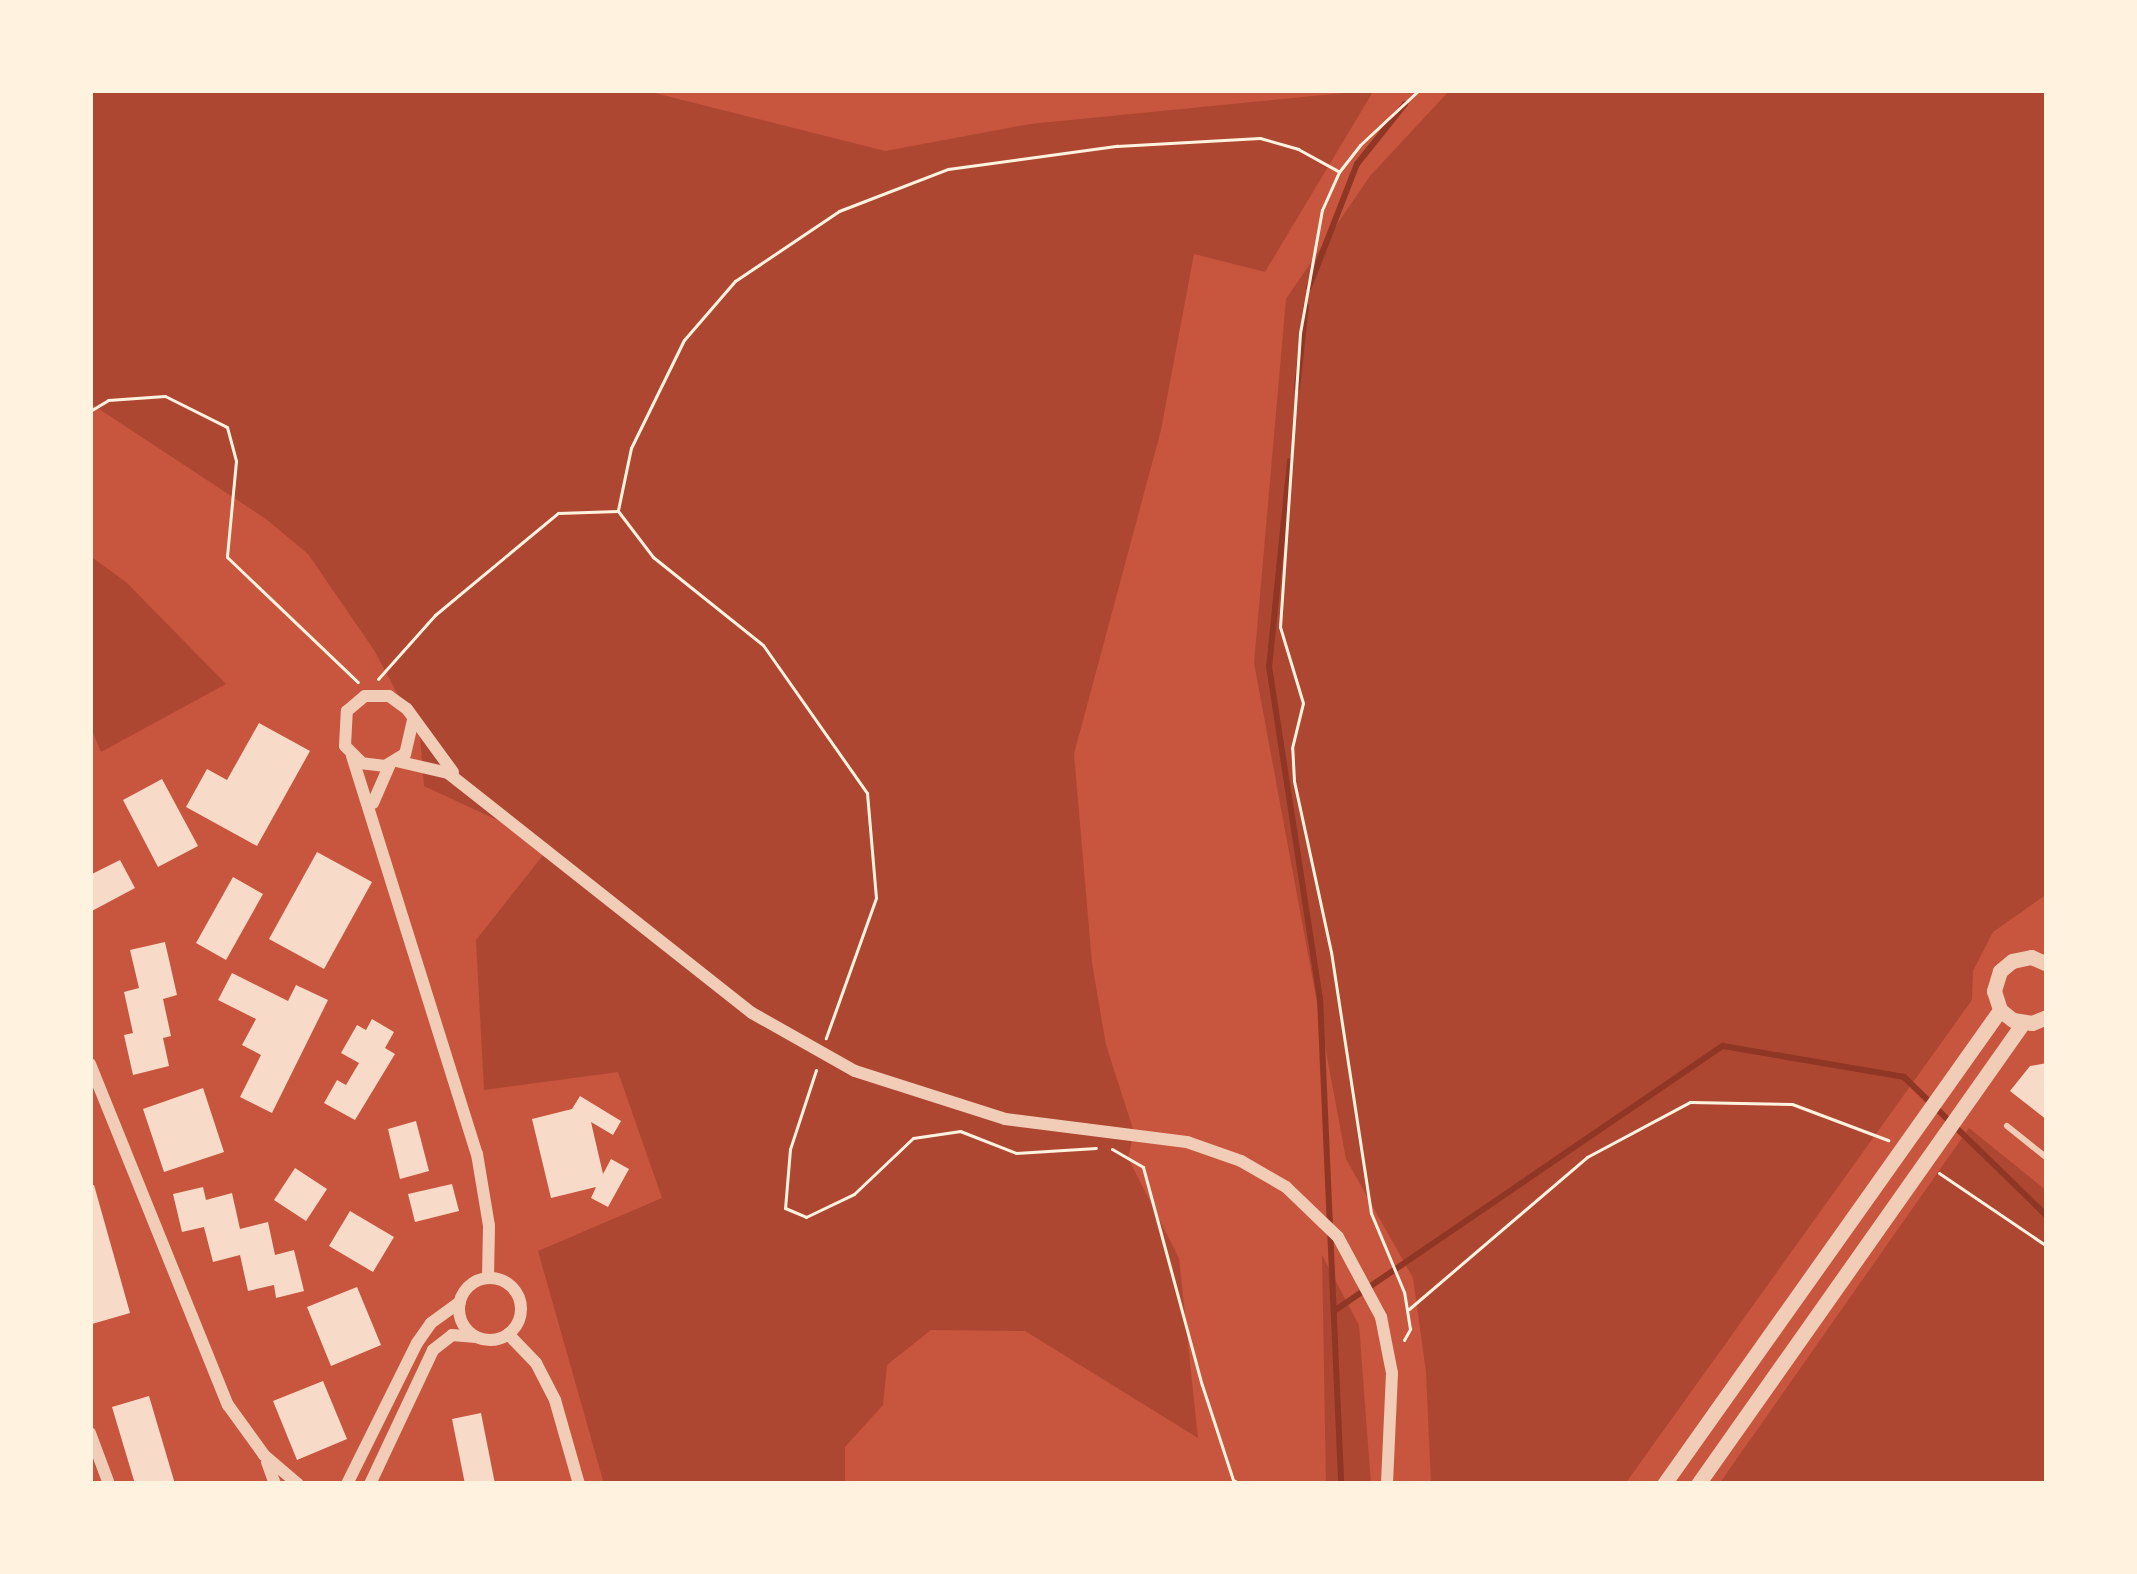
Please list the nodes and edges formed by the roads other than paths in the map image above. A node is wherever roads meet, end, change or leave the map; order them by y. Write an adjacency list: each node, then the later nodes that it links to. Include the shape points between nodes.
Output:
1 (412, 720): 2 (street, via 388,696 355,702 342,722); 3 (street, via 411,743); 4 (street)
2 (352, 756): 3 (street, via 373,766); 5 (street)
3 (393, 762): 4 (street, via 434,767); 5 (street)
4 (463, 784): 26 (street, via 681,960 820,1054 888,1085 1005,1120 1187,1142 1266,1174 1321,1217 1381,1316 1391,1369)
5 (373, 811): 14 (street, via 477,1154)
6 (2047, 944): 7 (street)
7 (2042, 962): 8 (street, via 2016,959 2000,971)
8 (2000, 1010): 10 (street); 27 (street)
9 (2047, 1016): 10 (street)
10 (2023, 1023): 28 (street)
11 (90, 1064): 19 (street, via 228,1405)
12 (2007, 1126): 13 (lane)
13 (2047, 1158)
14 (488, 1278): 15 (street); 16 (street, via 517,1293 520,1315)
15 (460, 1302): 17 (street, via 464,1325); 23 (street, via 417,1343)
16 (508, 1334): 17 (street); 25 (street, via 555,1400)
17 (476, 1336): 24 (street, via 452,1335 433,1351)
18 (90, 1433): 20 (street)
19 (264, 1455): 21 (street); 22 (street)
20 (109, 1484)
21 (275, 1484)
22 (298, 1484)
23 (347, 1484)
24 (370, 1484)
25 (579, 1484)
26 (1387, 1484)
27 (1664, 1484)
28 (1697, 1484)

